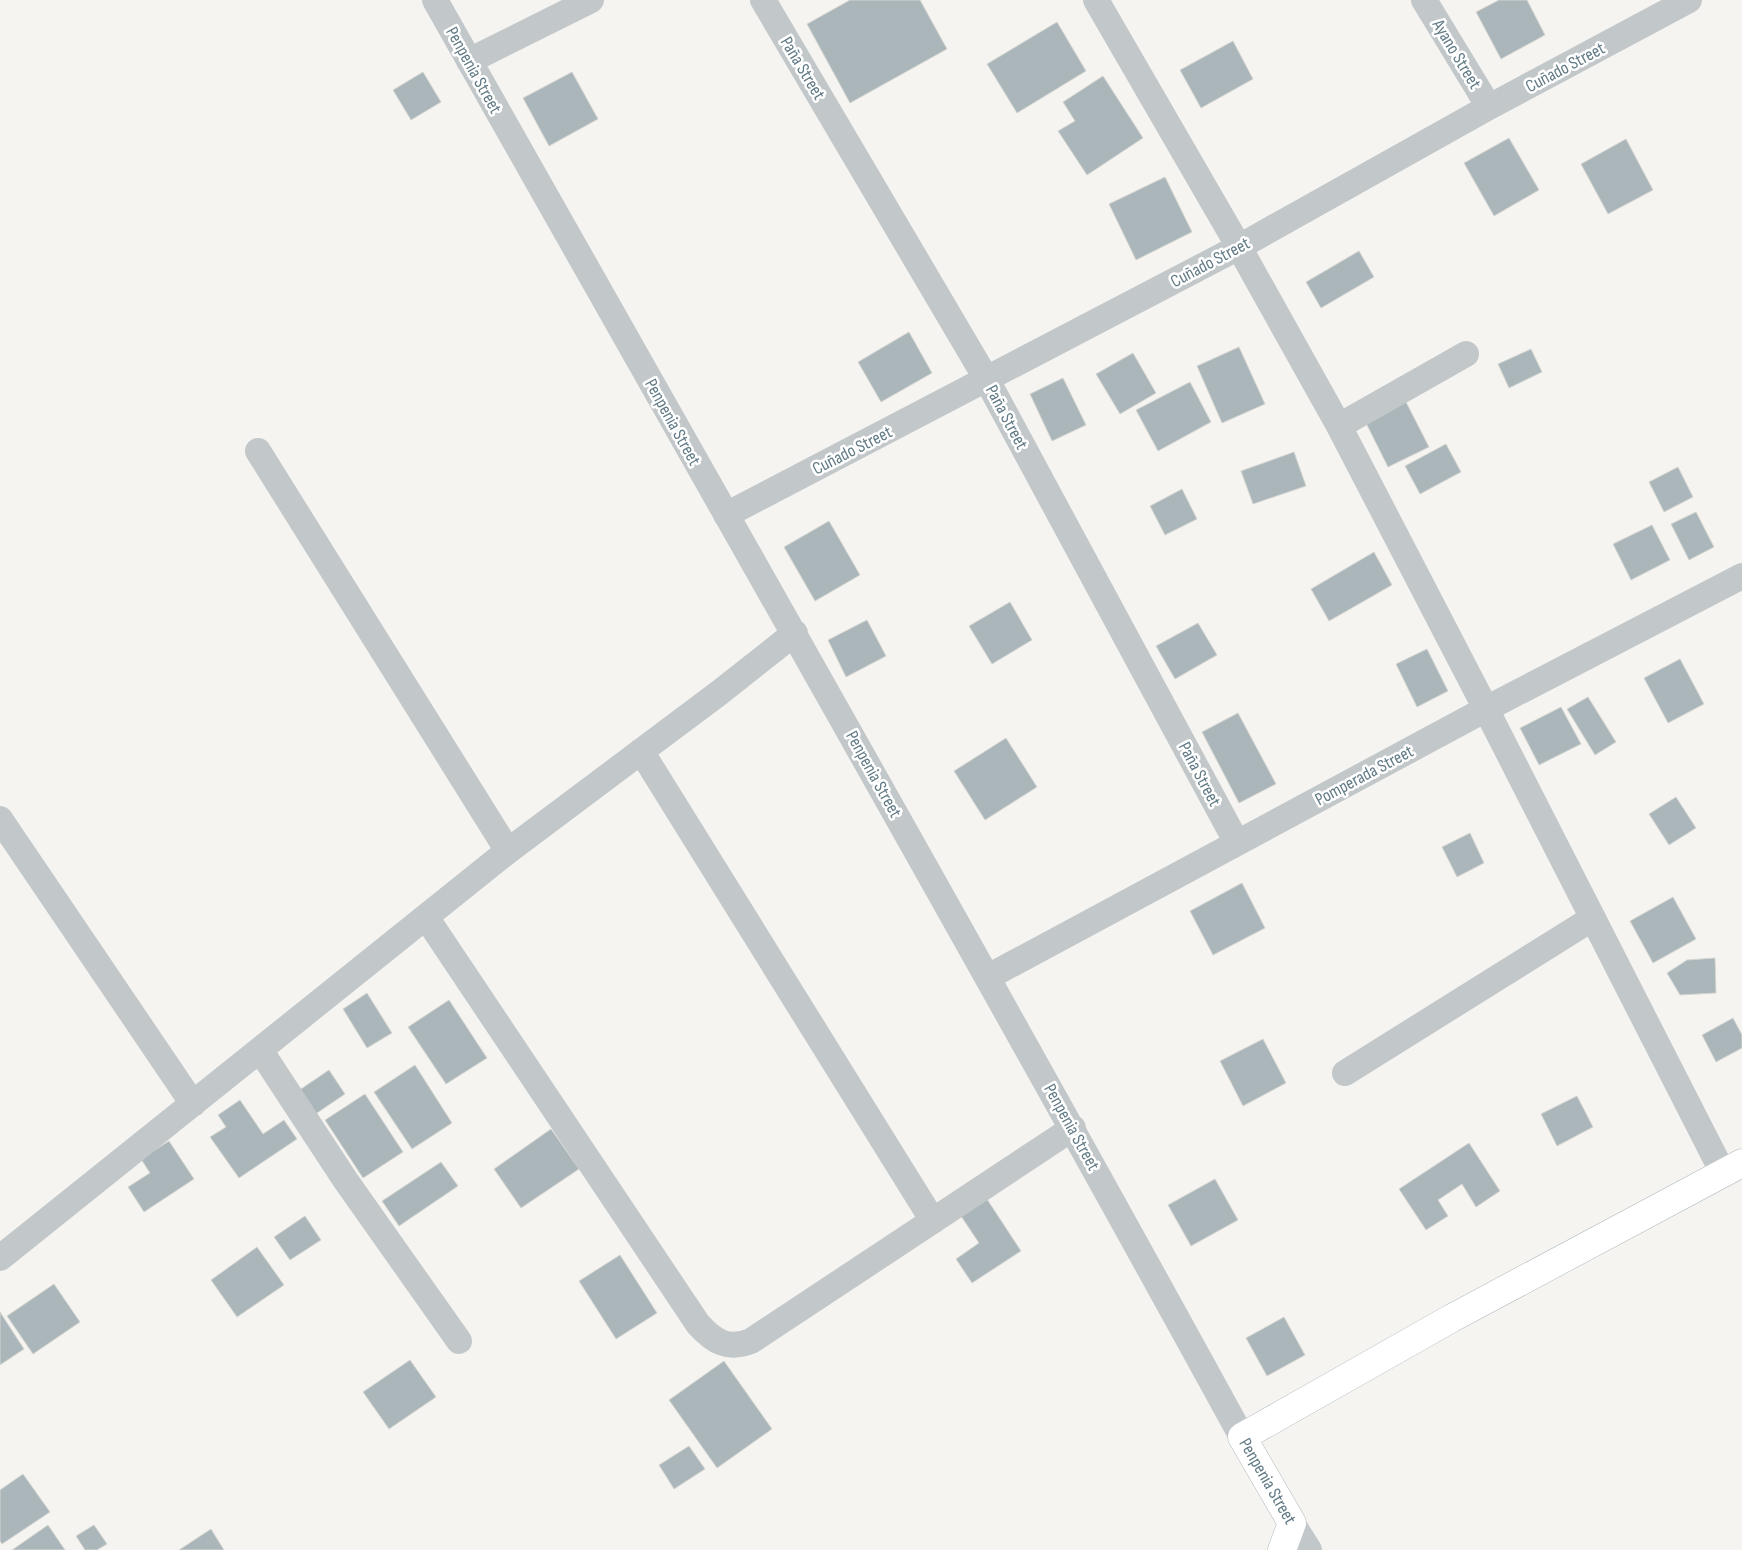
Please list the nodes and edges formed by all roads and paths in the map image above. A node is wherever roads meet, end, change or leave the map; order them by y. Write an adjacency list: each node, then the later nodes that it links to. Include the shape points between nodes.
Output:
1 (435, 0): 7 (street, Penpenia Street)
2 (591, 0): 7 (street)
3 (764, 0): 11 (street, Paña Street)
4 (1096, 0): 9 (street)
5 (1424, 0): 8 (street, Ayano Street)
6 (1689, 0): 8 (street, Cuñado Street)
7 (469, 61): 14 (street, Penpenia Street)
8 (1489, 107): 9 (street, Cuñado Street)
9 (1239, 247): 11 (street, Cuñado Street); 12 (street)
10 (1466, 354): 12 (street)
11 (988, 380): 14 (street, Cuñado Street); 20 (street, Paña Street)
12 (1339, 426): 17 (street)
13 (258, 451): 21 (street)
14 (726, 515): 16 (street, Penpenia Street)
15 (1742, 576): 17 (street, Pomperada Street)
16 (795, 633): 18 (street); 24 (street, Penpenia Street)
17 (1486, 709): 20 (street, Pomperada Street); 23 (street)
18 (641, 751): 21 (street); 30 (street)
19 (0, 819): 27 (street)
20 (1237, 843): 24 (street, Pomperada Street)
21 (508, 851): 22 (street)
22 (426, 917): 25 (street); 30 (street, via 698,1324 718,1342 739,1346 751,1341)
23 (1593, 918): 26 (street); 29 (street)
24 (988, 977): 28 (street, Penpenia Street)
25 (260, 1050): 27 (street); 32 (street, via 346,1182)
26 (1345, 1073)
27 (193, 1104): 31 (street)
28 (1073, 1128): 30 (street); 33 (street, Penpenia Street)
29 (1733, 1168): 33 (street, via 1452,1318)
30 (933, 1221)
31 (0, 1258)
32 (459, 1341)
33 (1242, 1437): 34 (street, Penpenia Street)
34 (1292, 1523): 35 (street); 36 (street, Penpenia Street)
35 (1282, 1550)
36 (1309, 1550)

